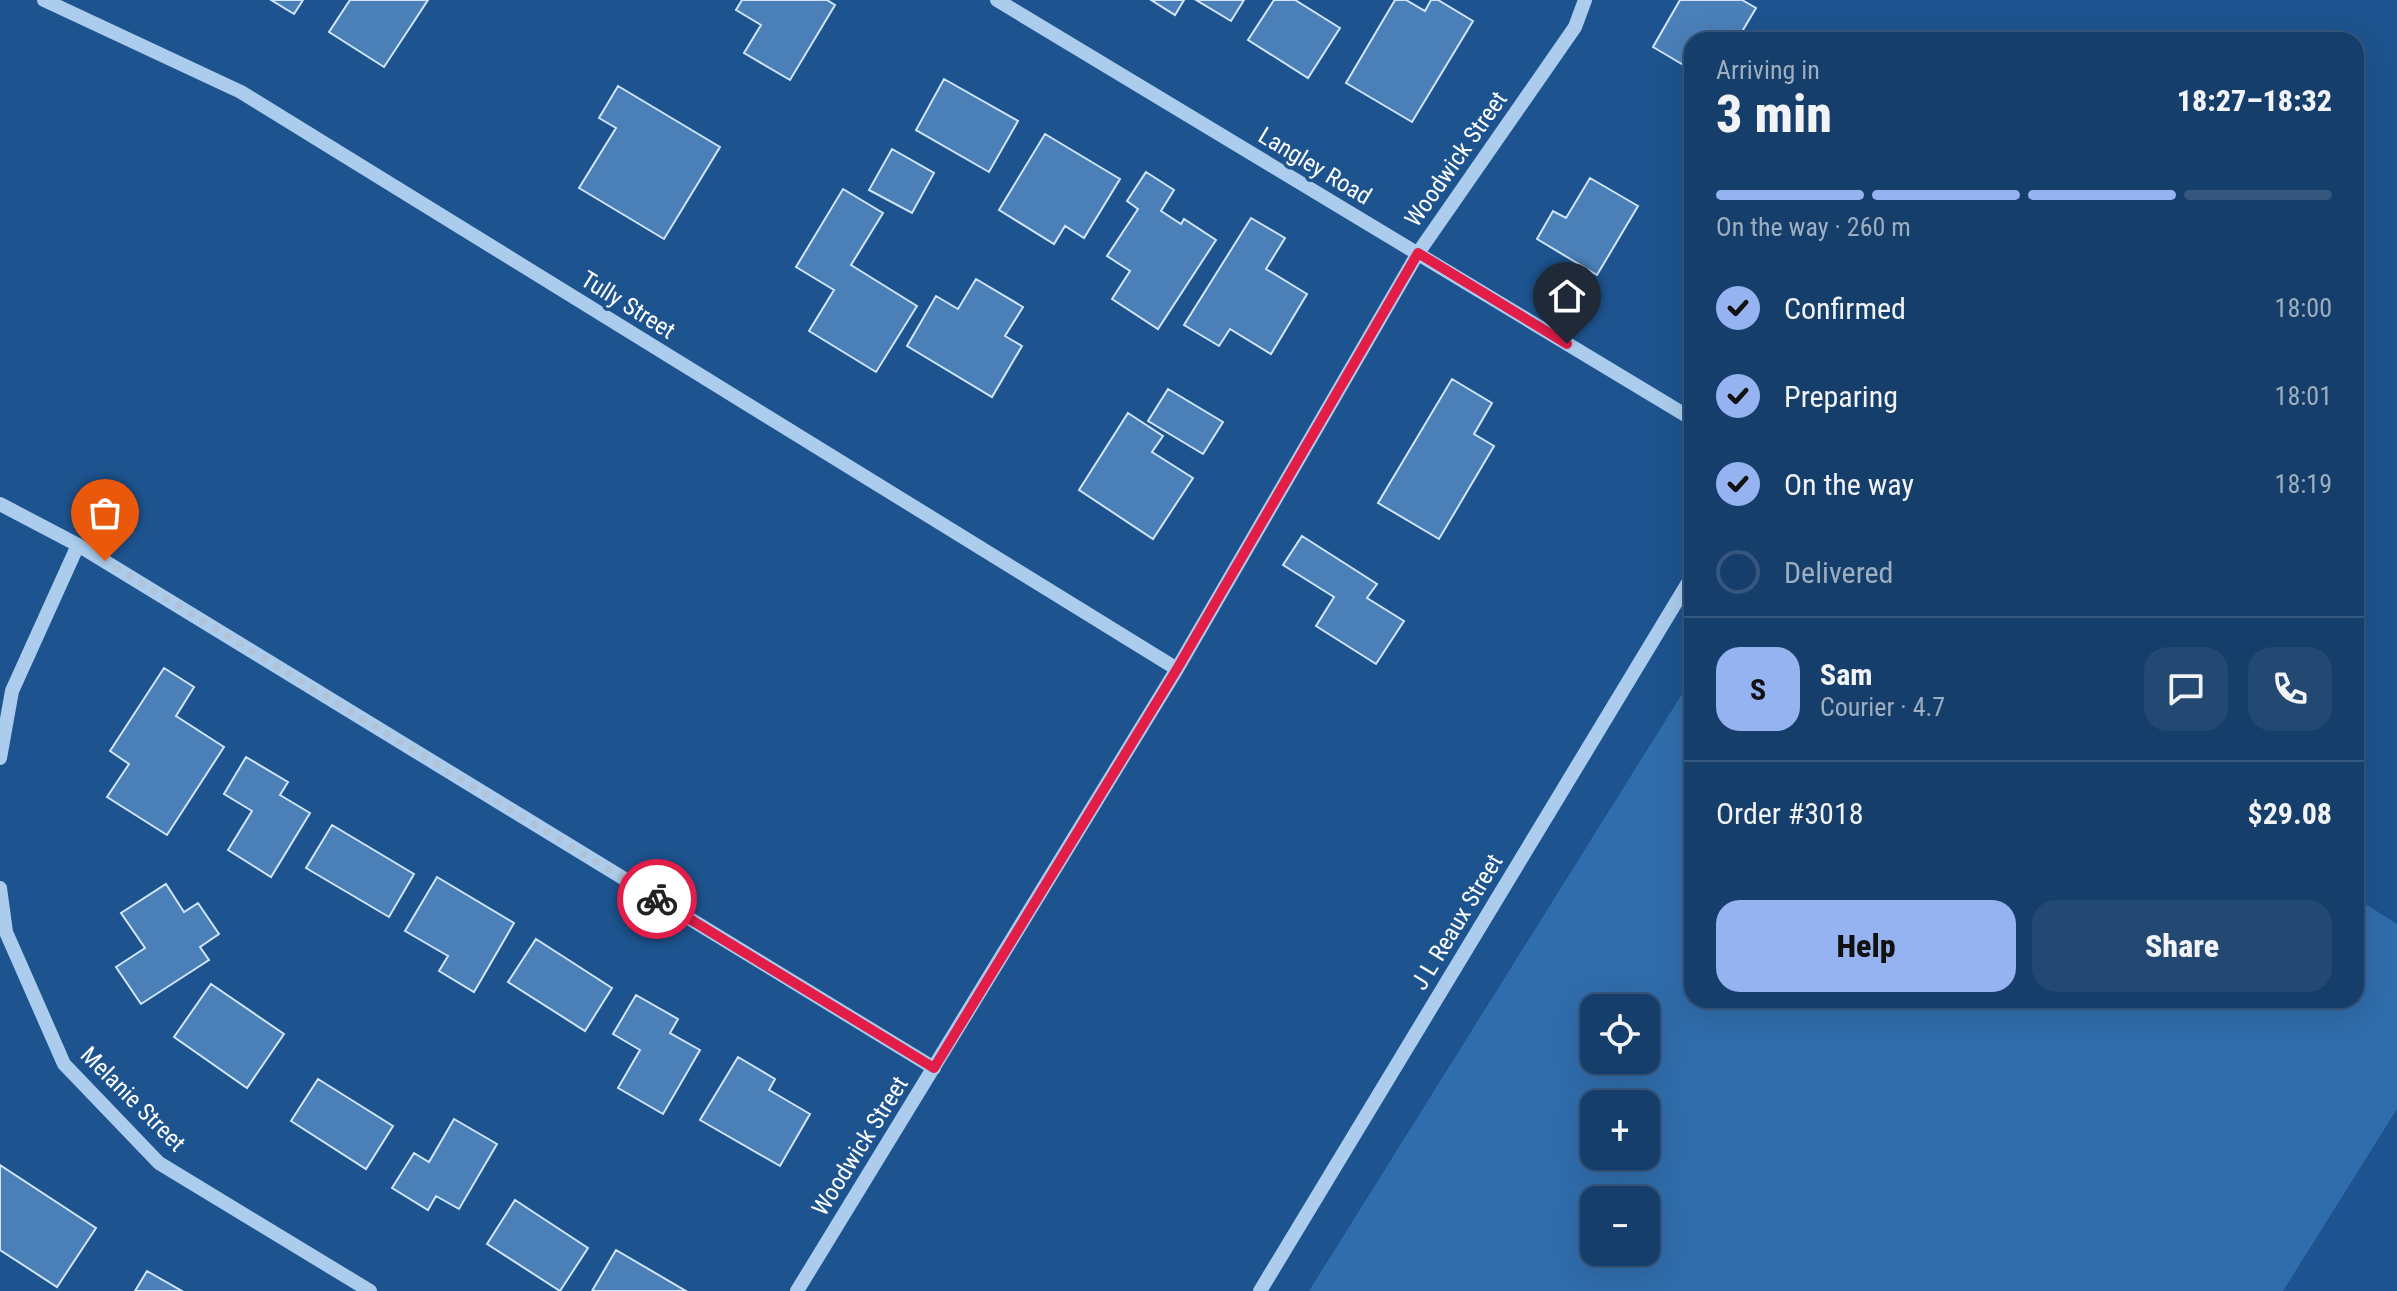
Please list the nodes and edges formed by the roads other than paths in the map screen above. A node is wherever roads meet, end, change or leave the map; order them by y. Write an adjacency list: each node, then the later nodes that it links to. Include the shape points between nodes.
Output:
1 (44, 0): 9 (street, Tully Street, via 241,92)
2 (997, 0): 4 (street, Langley Road)
3 (1585, 0): 4 (street, Woodwick Street, via 1575,27)
4 (1418, 253): 5 (street, Langley Road); 9 (street, Woodwick Street)
5 (1684, 414)
6 (0, 504): 7 (street)
7 (78, 545): 10 (street, via 12,691); 12 (street)
8 (1684, 589): 15 (street, J L Reaux Street)
9 (1177, 669): 12 (street, Woodwick Street)
10 (0, 758)
11 (0, 888): 13 (street, Melanie Street, via 6,932 64,1064 159,1163)
12 (934, 1068): 14 (street, Woodwick Street)
13 (370, 1291)
14 (797, 1291)
15 (1260, 1291)

